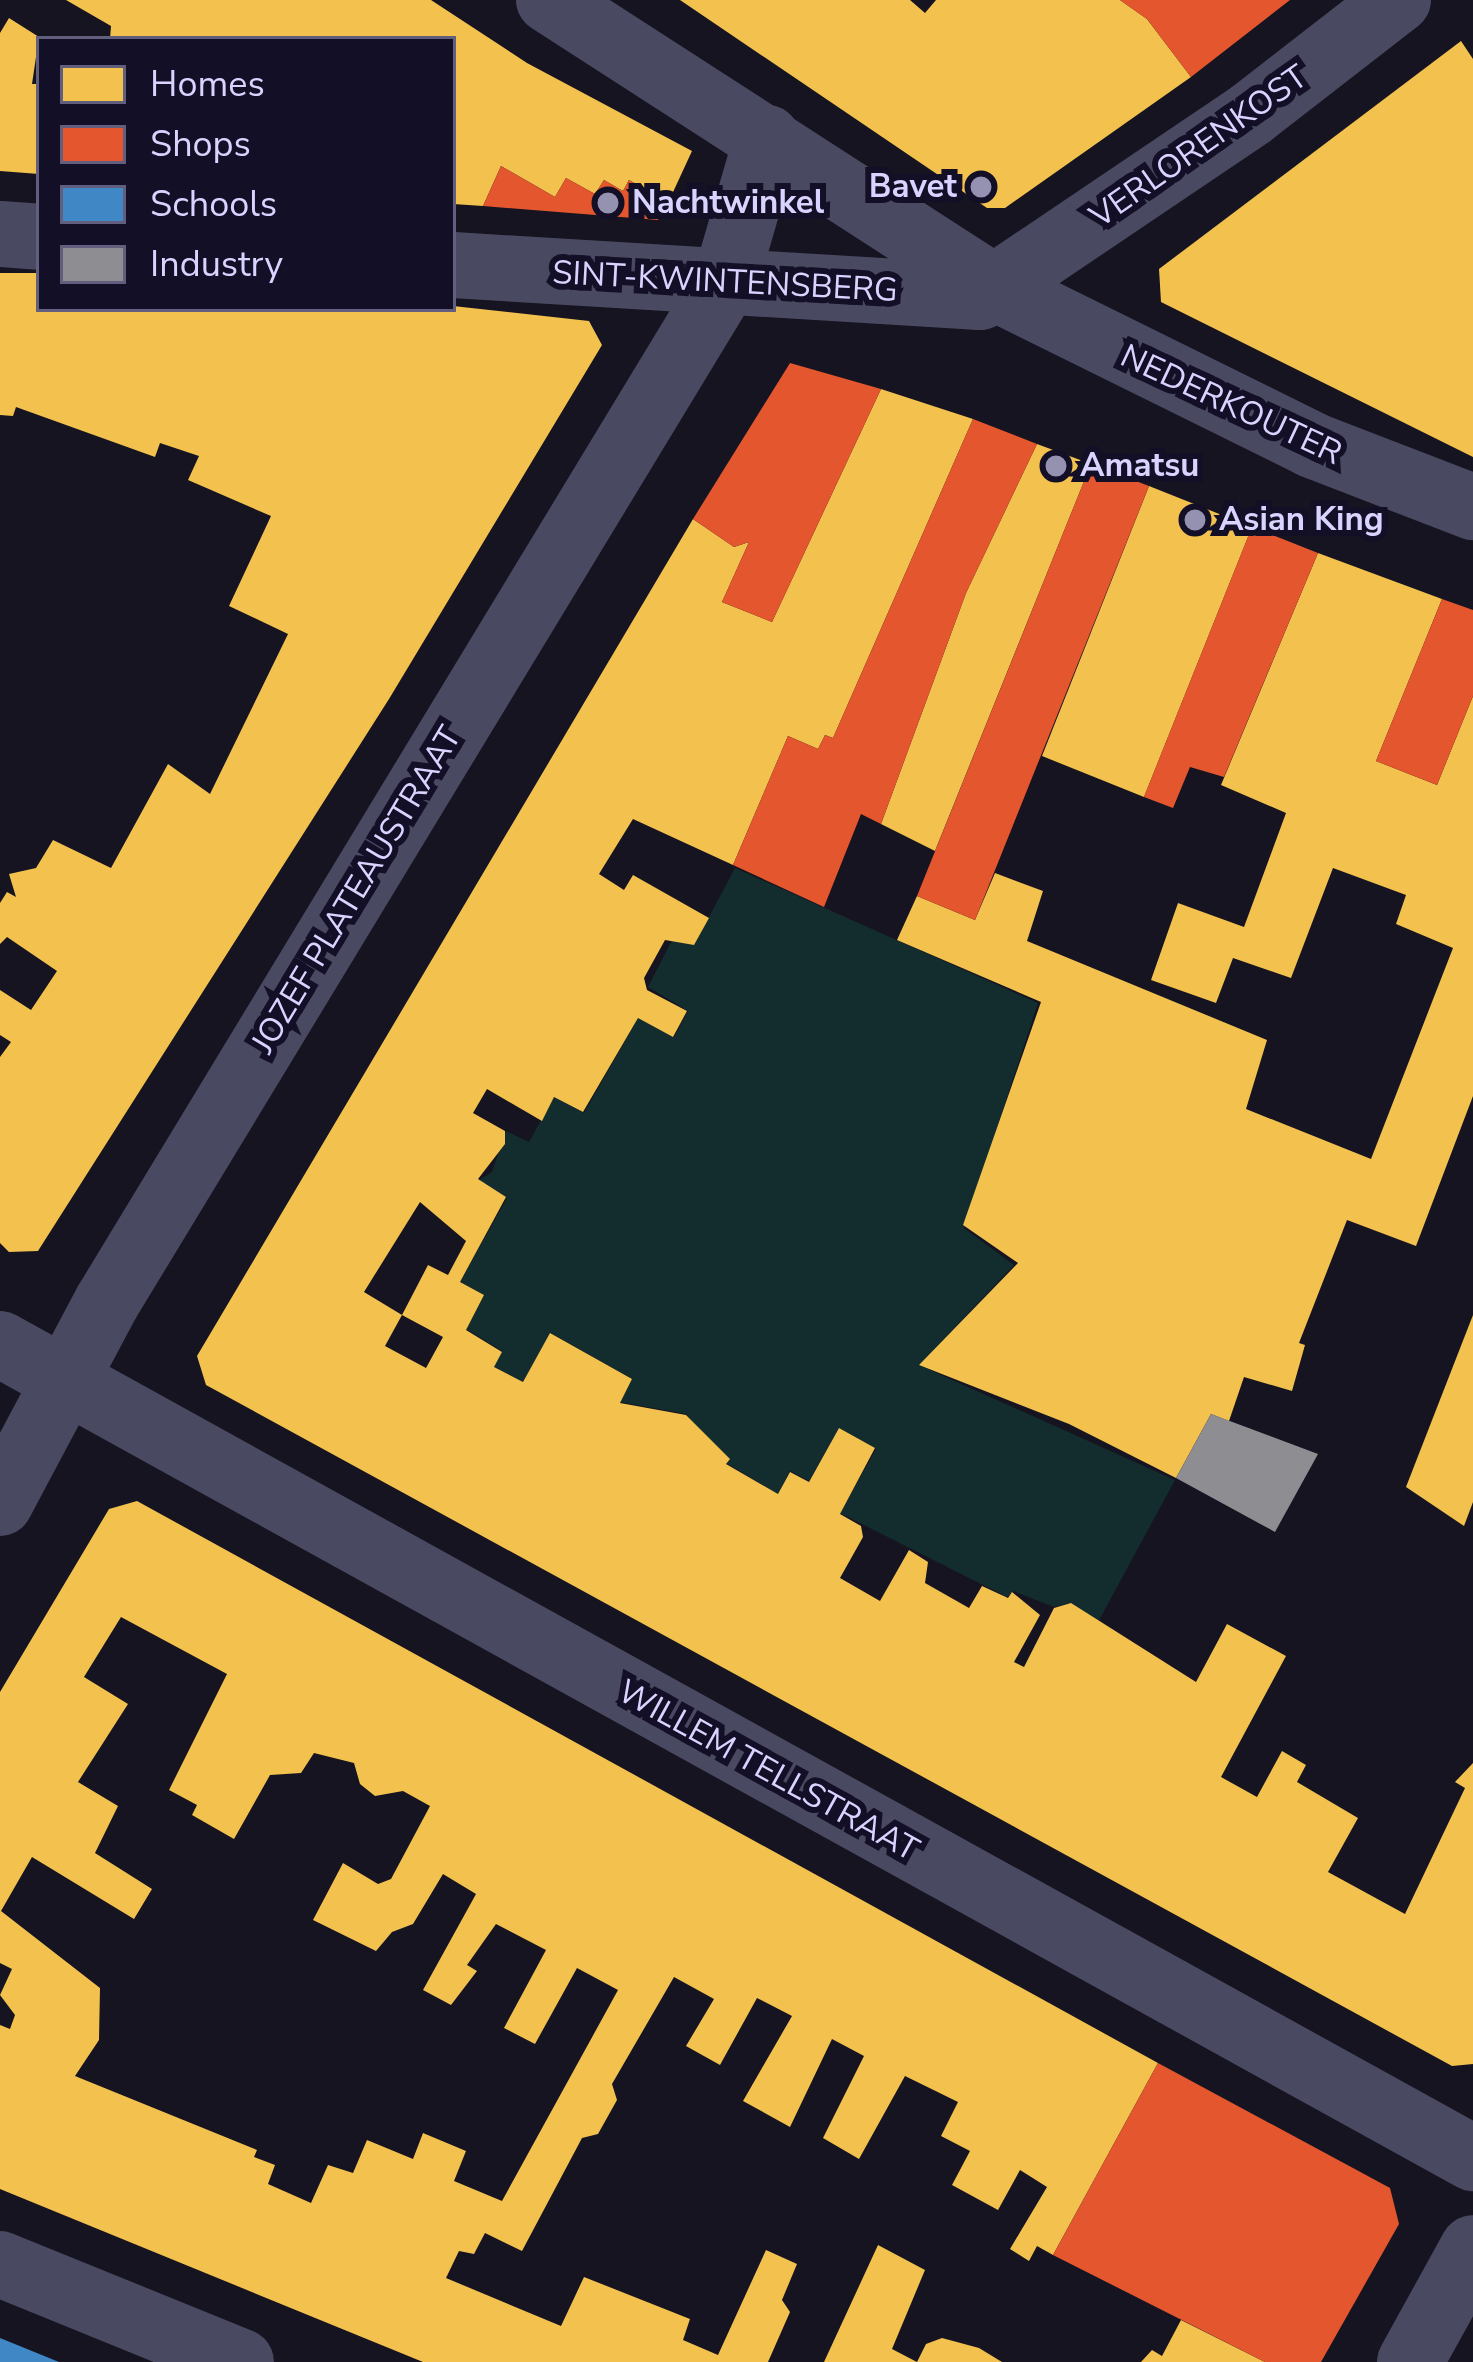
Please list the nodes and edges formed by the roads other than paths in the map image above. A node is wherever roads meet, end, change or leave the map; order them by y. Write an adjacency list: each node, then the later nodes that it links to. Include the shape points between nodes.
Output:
1 (550, 0): 3 (street, NEDERKOUTER)
2 (1398, 0): 8 (street, VERLORENKOST, via 1251,114)
3 (766, 138): 7 (street, JOZEF PLATEAUSTRAAT); 8 (street, NEDERKOUTER)
4 (0, 234): 5 (street)
5 (36, 237)
6 (456, 265): 7 (street, SINT-KWINTENSBERG)
7 (725, 283): 8 (street, SINT-KWINTENSBERG, via 980,297); 11 (street, JOZEF PLATEAUSTRAAT)
8 (995, 288): 9 (street, NEDERKOUTER, via 1291,436)
9 (1473, 507)
10 (0, 1344): 11 (street, WILLEM TELLSTRAAT)
11 (65, 1382): 12 (street, JOZEF PLATEAUSTRAAT); 13 (street, WILLEM TELLSTRAAT)
12 (0, 1503)
13 (1473, 2158)
14 (1473, 2248): 17 (street)
15 (0, 2264): 16 (street)
16 (241, 2362)
17 (1410, 2362)

